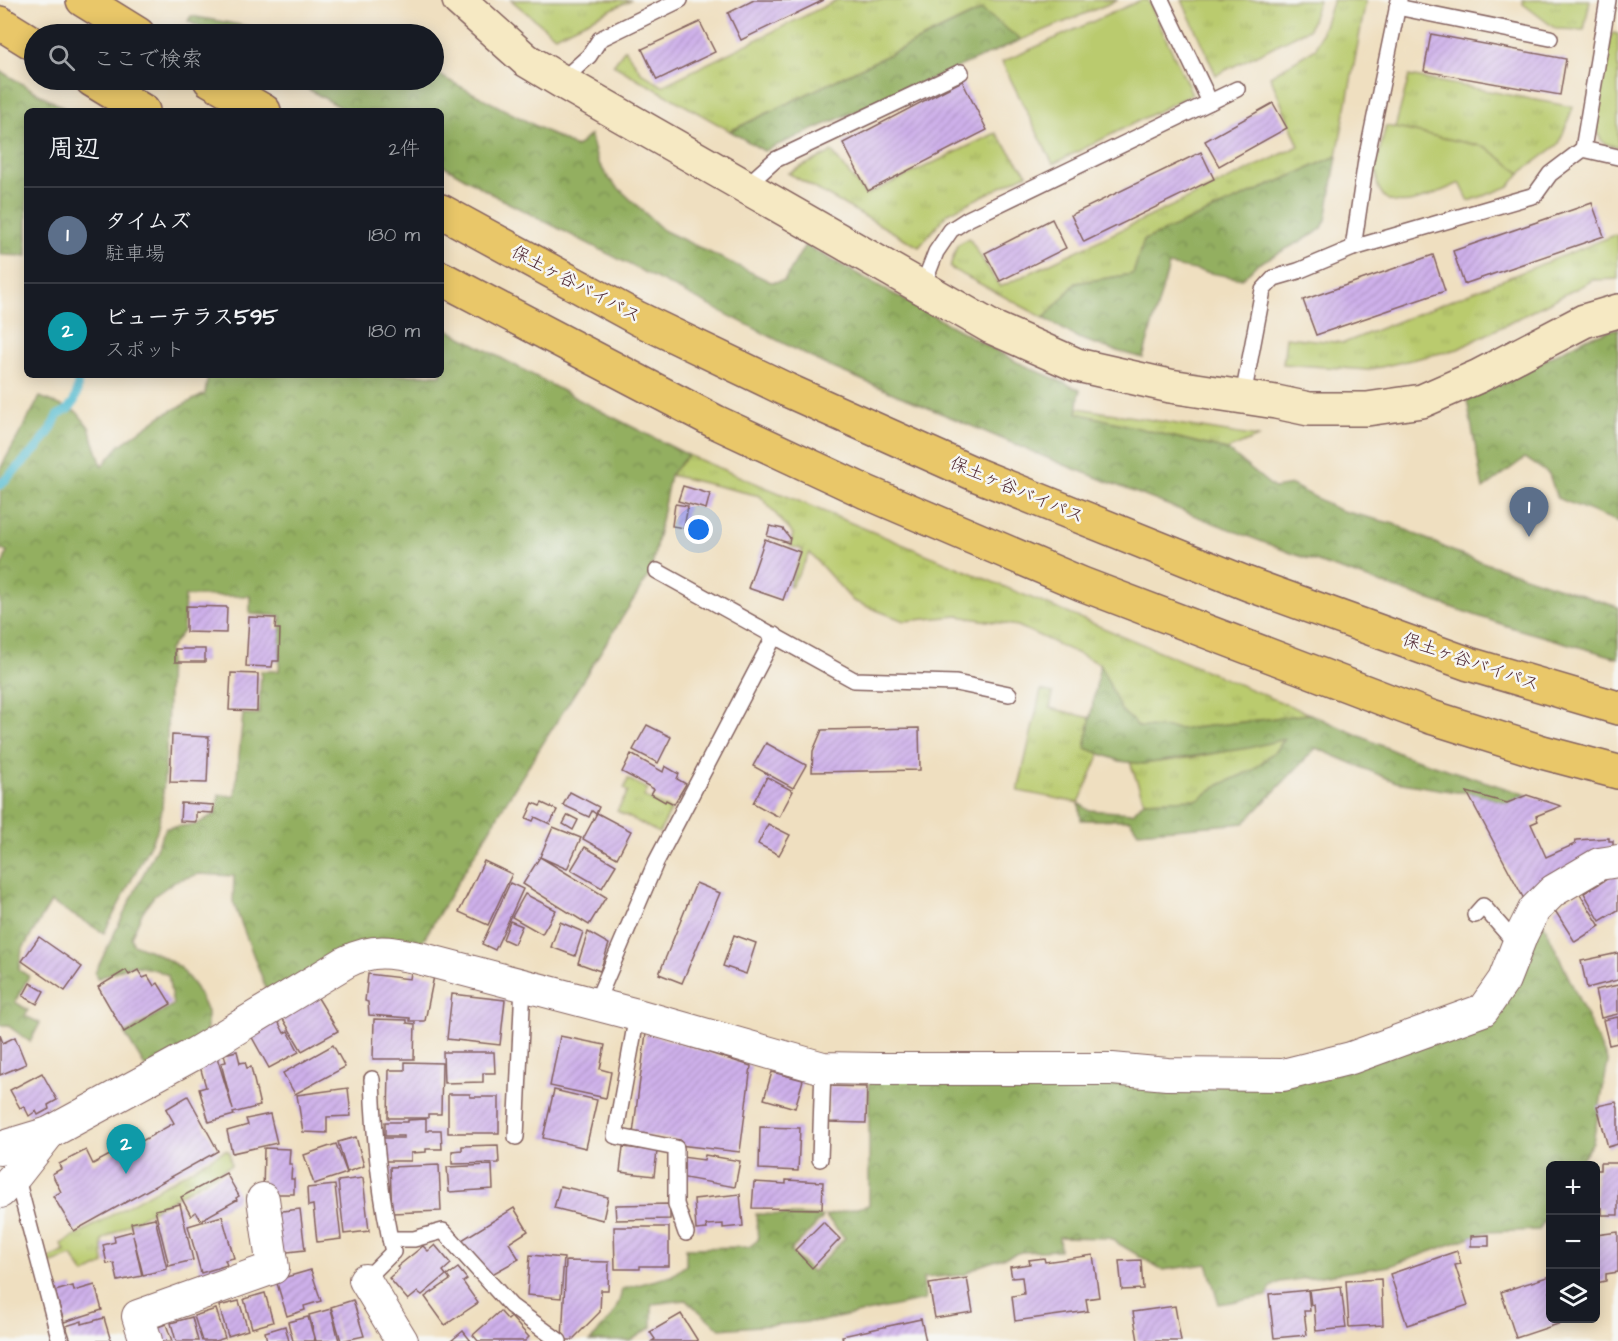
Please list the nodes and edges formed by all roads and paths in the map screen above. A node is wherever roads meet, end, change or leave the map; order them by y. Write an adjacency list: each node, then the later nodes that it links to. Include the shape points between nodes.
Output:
1 (83, 0): 8 (highway)
2 (459, 0): 12 (street, via 526,60)
3 (680, 0): 12 (lane, via 600,39 590,56)
4 (1161, 0): 16 (lane)
5 (1608, 0): 19 (lane)
6 (1398, 4): 10 (lane); 23 (lane, via 1366,160)
7 (0, 23): 9 (highway)
8 (122, 24)
9 (24, 38)
10 (1550, 38)
11 (961, 72): 21 (lane, via 775,160)
12 (561, 81): 21 (street)
13 (1237, 89): 16 (lane)
14 (108, 90): 17 (highway)
15 (227, 90): 18 (highway)
16 (1210, 102): 25 (lane, via 968,219 951,230 936,252)
17 (138, 108)
18 (259, 108)
19 (1583, 149): 20 (lane); 23 (lane, via 1550,174 1535,195)
20 (1618, 157)
21 (745, 187): 25 (street)
22 (444, 213): 31 (highway, 保土ヶ谷バイパス, via 648,323 977,475 1248,584 1469,664)
23 (1353, 248): 27 (lane, via 1274,278 1263,290)
24 (444, 280): 32 (highway, via 716,422 866,492 1082,584 1431,717)
25 (922, 288): 27 (street, via 991,327 1077,365 1170,386)
26 (1618, 311): 27 (street, via 1584,321 1422,401 1367,410 1309,409)
27 (1243, 396)
28 (657, 571): 29 (lane)
29 (775, 635): 30 (lane, via 854,680 956,683); 37 (lane, via 656,862)
30 (1009, 694)
31 (1618, 708)
32 (1618, 772)
33 (1618, 861): 35 (street, via 1599,864 1553,891 1533,910)
34 (1475, 915): 35 (lane, via 1483,906)
35 (1518, 946): 39 (street, via 1504,980 1483,1010 1351,1058 1283,1075)
36 (523, 985): 37 (street); 41 (street, via 388,951 370,952 355,957 194,1054); 42 (lane)
37 (595, 1005): 38 (street)
38 (637, 1015): 39 (street); 47 (lane, via 615,1136 676,1148 675,1204)
39 (823, 1068): 44 (lane)
40 (372, 1079): 48 (lane)
41 (49, 1133): 43 (street); 45 (street)
42 (516, 1137)
43 (0, 1149)
44 (820, 1159)
45 (8, 1183): 51 (lane)
46 (263, 1198): 52 (street, via 273,1268 138,1316)
47 (686, 1233)
48 (390, 1239): 49 (lane, via 393,1252); 53 (lane, via 414,1239 443,1231 512,1306)
49 (365, 1280): 50 (street)
50 (396, 1339)
51 (60, 1341)
52 (146, 1341)
53 (559, 1341)

